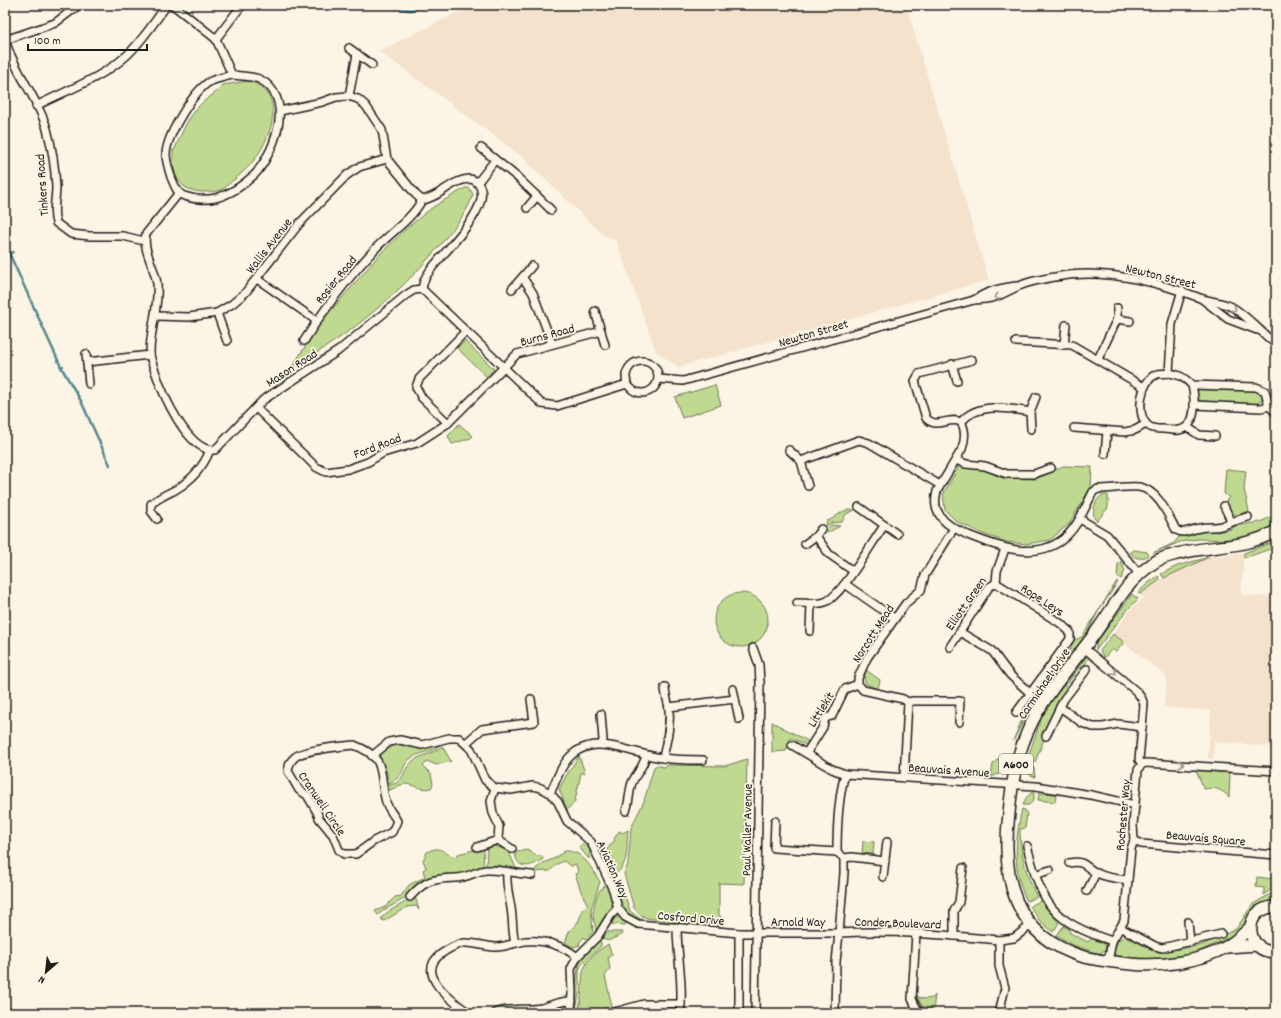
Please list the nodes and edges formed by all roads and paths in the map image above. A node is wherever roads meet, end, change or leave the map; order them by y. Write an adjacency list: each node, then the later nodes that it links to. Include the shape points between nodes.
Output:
1 (79, 5): 6 (street, via 55,23)
2 (167, 5): 12 (street, via 136,46 115,65)
3 (173, 5): 5 (street)
4 (242, 5): 5 (street)
5 (216, 39): 10 (street)
6 (5, 40): 12 (street, Tinkers Road, via 9,54)
7 (349, 48): 8 (street)
8 (357, 54): 9 (street); 11 (street)
9 (372, 65)
10 (232, 75): 13 (street, via 259,79 275,93); 18 (street, via 209,82 190,102 173,130 166,153 167,165)
11 (349, 96): 13 (street); 15 (street, via 358,99 374,117 382,130)
12 (36, 106): 23 (street, Tinkers Road, via 47,128 54,164 56,188 53,211 56,224 70,234 123,236)
13 (280, 111): 18 (street, via 279,125 257,173 222,197 200,200)
14 (481, 148): 16 (street)
15 (388, 159): 20 (street); 26 (street, Wallis Avenue, via 360,167 347,175 299,224)
16 (495, 160): 17 (street); 19 (street)
17 (478, 182): 20 (street, via 470,179 462,181 430,199); 27 (street, via 482,198 459,236 423,280)
18 (179, 193): 23 (street, via 146,234)
19 (537, 196): 21 (street); 22 (street)
20 (422, 200): 36 (street, Rosier Road, via 417,209 352,275)
21 (527, 208)
22 (551, 210)
23 (144, 241): 34 (street, via 156,282)
24 (532, 266): 25 (street)
25 (523, 278): 28 (street); 45 (street, via 533,293)
26 (257, 279): 33 (street, Wallis Avenue, via 245,294); 36 (street, Rosier Road)
27 (422, 289): 41 (street); 66 (street, Mason Road, via 406,294 338,351 273,392)
28 (512, 289)
29 (1182, 290): 30 (street, Newton Street); 56 (street, via 1172,324); 57 (street, Newton Street, via 1130,277 1057,276 993,290 974,300 683,381)
30 (1202, 299): 40 (street, Newton Street, via 1228,319); 40 (street, Newton Street, one-way to 40, via 1223,303 1233,308)
31 (1117, 308): 35 (street)
32 (595, 311): 39 (street)
33 (217, 313): 34 (street, Wallis Avenue, via 189,317); 42 (street)
34 (156, 316): 50 (street, via 151,335)
35 (1117, 319): 37 (street); 51 (street)
36 (317, 321): 43 (street)
37 (1130, 321)
38 (1066, 325): 48 (street)
39 (601, 331): 45 (street, Burns Road); 47 (street)
40 (1259, 331): 46 (street, Newton Street)
41 (465, 332): 55 (street); 70 (street, via 419,380 416,387 422,398)
42 (227, 341)
43 (304, 341)
44 (1016, 342): 48 (street)
45 (552, 344): 55 (street, Burns Road, via 517,354)
46 (1276, 344)
47 (605, 345)
48 (1064, 345): 51 (street, via 1072,345)
49 (86, 354): 53 (street)
50 (150, 355): 53 (street); 77 (street, via 167,403 192,438)
51 (1098, 359): 62 (street)
52 (972, 360): 54 (street)
53 (87, 362): 59 (street)
54 (952, 364): 58 (street); 69 (street, via 919,374 915,381 929,421 937,424 953,420)
55 (503, 368): 60 (street, via 536,400 548,406 557,406); 70 (street, Ford Road)
56 (1169, 373): 61 (street, via 1186,378); 62 (street, via 1157,374)
57 (658, 379): 60 (street, via 653,388 644,393 634,391); 60 (street, via 652,365 638,361 632,363 626,372)
58 (957, 381)
59 (89, 384)
60 (626, 384)
61 (1192, 385): 64 (street); 65 (street, via 1256,387 1265,391)
62 (1144, 386): 71 (street, via 1141,413)
63 (1036, 398): 67 (street)
64 (1194, 405): 65 (street, via 1262,408); 72 (street, via 1192,421)
65 (1270, 406): 68 (street)
66 (256, 408): 70 (street, Ford Road, via 306,459 326,472 352,468 383,453 417,443); 77 (street, Mason Road, via 219,447)
67 (1030, 412): 69 (street, via 992,407 968,414); 74 (street)
68 (1276, 413)
69 (962, 422): 80 (street, via 964,442)
70 (448, 423)
71 (1146, 424): 72 (street, via 1152,428 1179,430); 75 (street, via 1135,430)
72 (1187, 427): 76 (street, via 1199,435)
73 (1074, 428): 75 (street)
74 (1031, 429)
75 (1107, 431): 79 (street)
76 (1215, 436)
77 (210, 450): 88 (street, via 205,463 193,478 151,504 151,511)
78 (789, 450): 81 (street)
79 (1105, 454)
80 (956, 460): 82 (street, via 1007,474 1034,474); 83 (street)
81 (801, 461): 83 (street, via 859,440 869,442); 84 (street)
82 (1051, 468)
83 (940, 485): 92 (street, via 935,505 943,521)
84 (808, 486)
85 (1224, 506): 90 (street)
86 (859, 507): 91 (street)
87 (1248, 517): 90 (street)
88 (157, 519)
89 (1080, 519): 90 (street, via 1093,492 1098,489 1140,487 1163,506 1176,530 1180,532 1221,526); 98 (street, via 1070,534 1048,547); 100 (street, via 1107,535)
90 (1232, 521)
91 (884, 526): 95 (street); 99 (street)
92 (954, 528): 98 (street); 105 (street, Norcott Mead, via 925,575 921,590)
93 (821, 529): 96 (street)
94 (1276, 531): 100 (main road, Carmichael Drive / A600, via 1256,541 1201,548 1168,556 1154,562)
95 (897, 534)
96 (816, 536): 97 (street); 99 (street, via 829,554)
97 (805, 544)
98 (1005, 549): 101 (street, Elliott Green, via 997,570)
99 (853, 570): 102 (street)
100 (1139, 574): 111 (main road, Carmichael Drive / A600, via 1122,591)
101 (996, 583): 107 (street, Elliott Green, via 989,588); 108 (street, Rope Leys, via 1060,623 1070,632)
102 (845, 584): 104 (street, via 831,600); 105 (street)
103 (797, 603): 104 (street)
104 (811, 604): 106 (street)
105 (894, 618): 113 (street, Norcott Mead, via 867,658)
106 (810, 631)
107 (960, 632): 109 (street, Elliott Green); 116 (street, via 992,650 1010,675)
108 (1070, 639): 116 (street, Carmichael Drive)
109 (950, 647)
110 (753, 648): 176 (street, Paul Waller Avenue, via 759,666 760,683)
111 (1084, 648): 126 (street, Rochester Way, one-way to 126, via 1137,692 1144,705); 140 (main road, Carmichael Drive / A600, via 1032,722 1020,751)
112 (1087, 669): 121 (street)
113 (858, 684): 119 (street, via 863,690); 131 (street, Littlekit, via 845,689 832,716 825,718 823,727)
114 (665, 688): 120 (street)
115 (733, 689): 118 (street)
116 (1030, 693): 122 (street, Carmichael Drive)
117 (530, 699): 128 (street, via 534,722 482,729)
118 (735, 699): 120 (street); 124 (street)
119 (908, 702): 125 (street, via 960,701); 139 (street)
120 (669, 707): 134 (street, via 670,725)
121 (1060, 707): 126 (street, via 1082,723 1093,726 1118,724); 127 (street)
122 (1016, 713)
123 (601, 714): 129 (street)
124 (739, 719)
125 (959, 722)
126 (1142, 727): 136 (street, Rochester Way, via 1139,760)
127 (1046, 736)
128 (466, 743): 133 (street, via 459,738 422,745 400,740 389,742); 141 (street, via 485,780)
129 (602, 744): 132 (street); 142 (street, via 587,747 567,759)
130 (792, 745): 131 (street, Beauvais Avenue)
131 (807, 752): 138 (street, Beauvais Avenue, via 832,769)
132 (646, 755): 134 (street); 144 (street, via 641,770 631,786)
133 (372, 756): 133 (street, Cranwell Circle, via 365,749 354,745 296,756 290,762 288,771 293,781 299,790 307,795 319,818 333,835 339,850 344,854 356,854 395,828 397,821 386,800 380,763)
134 (662, 758): 135 (street)
135 (703, 760)
136 (1142, 764): 137 (street, one-way to 137); 143 (street, Rochester Way, via 1138,770)
137 (1276, 771)
138 (846, 774): 139 (street, Beauvais Avenue); 152 (street, via 841,797)
139 (904, 778): 140 (street, Beauvais Avenue)
140 (1012, 785): 143 (street, Beauvais Avenue, via 1058,789); 171 (main road, Carmichael Drive / A600, via 1006,850 1008,870 1013,896)
141 (495, 788): 142 (street, via 511,790 533,786); 146 (street, via 491,801 499,826)
142 (550, 792): 168 (street, Aviation Way, via 567,821 591,842 613,890)
143 (1135, 805): 147 (street, Rochester Way)
144 (626, 812)
145 (775, 821): 152 (street, via 774,848)
146 (498, 840): 150 (street); 151 (street)
147 (1134, 840): 153 (street, Beauvais Square, via 1141,844); 164 (street, Rochester Way)
148 (887, 842): 155 (street)
149 (1027, 846): 162 (street)
150 (477, 847)
151 (512, 848)
152 (837, 852): 154 (street)
153 (1276, 855)
154 (844, 858): 155 (street); 177 (street)
155 (885, 861): 163 (street)
156 (1069, 863): 160 (street, via 1078,861)
157 (963, 868): 180 (street, via 960,902 954,911)
158 (1050, 870): 162 (street)
159 (507, 873): 161 (street); 166 (street, via 485,870 456,878 439,878 426,882); 184 (street, via 506,887)
160 (1096, 873): 164 (street); 165 (street)
161 (532, 875)
162 (1035, 875): 182 (street, via 1054,912 1084,932)
163 (883, 878)
164 (1128, 880): 174 (street, Rochester Way)
165 (1087, 891)
166 (410, 897)
167 (1276, 907): 172 (main road, Carmichael Drive, via 1269,907 1256,914)
168 (618, 908): 169 (street, Aviation Way); 188 (street, via 611,914 598,936)
169 (625, 917): 173 (street, Cosford Drive, via 638,924)
170 (1188, 922): 183 (street)
171 (1031, 925): 181 (street, Conder Boulevard, via 1014,938); 189 (main road, Carmichael Drive / A600, via 1043,937 1065,950)
172 (1250, 927): 185 (main road, via 1253,940); 186 (main road, Carmichael Drive / A600)
173 (677, 928): 175 (street, Cosford Drive); 191 (street)
174 (1121, 928): 182 (street, Rochester Way); 183 (street, via 1162,948)
175 (739, 933): 176 (street, Cosford Drive); 197 (street)
176 (756, 933): 177 (street, Arnold Way); 198 (street, Paul Waller Avenue)
177 (839, 933): 178 (street, Conder Boulevard); 199 (street, Conder Boulevard)
178 (916, 933): 180 (street, Conder Boulevard); 200 (street, via 912,999 917,1010)
179 (1220, 934): 183 (street)
180 (954, 936): 181 (street, Conder Boulevard)
181 (999, 940): 201 (street, via 999,966 1005,988)
182 (1112, 941): 189 (street, Rochester Way)
183 (1190, 942)
184 (515, 943): 188 (street, via 545,942); 192 (street, via 497,948 465,943 434,959 432,976 447,997)
185 (1258, 945): 186 (main road, Carmichael Drive / A600); 187 (main road)
186 (1226, 947): 189 (main road, Carmichael Drive / A600, via 1177,962 1140,965)
187 (1275, 953)
188 (577, 957): 190 (street, via 571,969)
189 (1108, 962)
190 (572, 1001): 193 (street, via 558,1001 543,1008 506,1009); 194 (street)
191 (681, 1004): 195 (street, via 644,1004); 196 (street)
192 (469, 1013)
193 (495, 1013)
194 (570, 1013)
195 (611, 1013)
196 (680, 1013)
197 (739, 1013)
198 (755, 1013)
199 (835, 1013)
200 (922, 1013)
201 (999, 1013)

